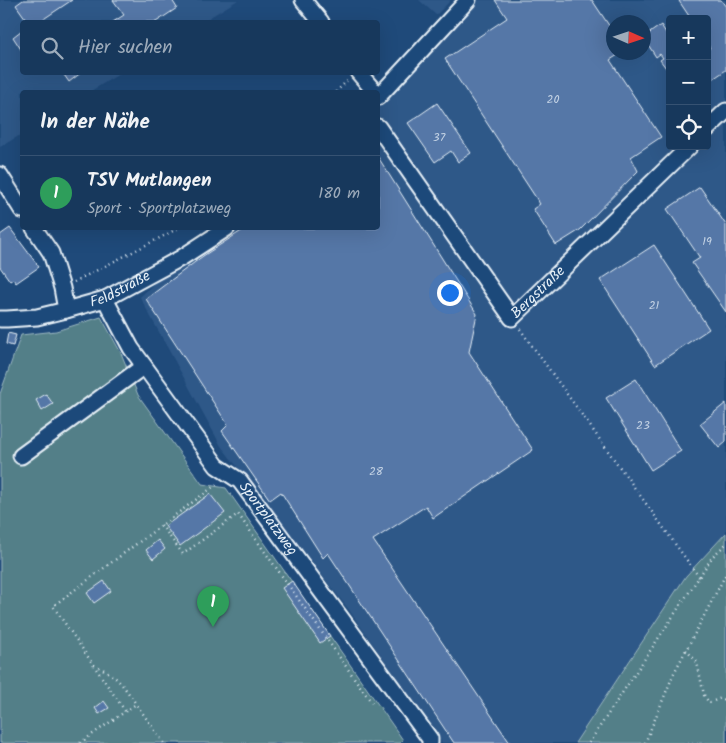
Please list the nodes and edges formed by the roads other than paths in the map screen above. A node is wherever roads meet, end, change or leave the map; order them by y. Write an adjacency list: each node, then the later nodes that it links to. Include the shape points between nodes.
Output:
1 (303, 0): 3 (street)
2 (468, 0): 6 (street)
3 (318, 20)
4 (361, 75): 5 (street)
5 (373, 90)
6 (380, 95)
7 (726, 111): 8 (street)
8 (711, 126)
9 (380, 130): 10 (street, Bergstraße, via 512,318)
10 (686, 150)
11 (0, 175): 12 (street)
12 (20, 207)
13 (35, 230): 16 (street, via 51,253)
14 (224, 230): 15 (street, Feldstraße, via 181,258)
15 (105, 298): 16 (street, Feldstraße); 18 (street, Sportplatzweg)
16 (66, 310): 17 (street, Feldstraße, via 36,317)
17 (0, 319)
18 (144, 366): 19 (street); 20 (street, Sportplatzweg, via 217,466 240,481 424,730)
19 (21, 456)
20 (430, 743)

